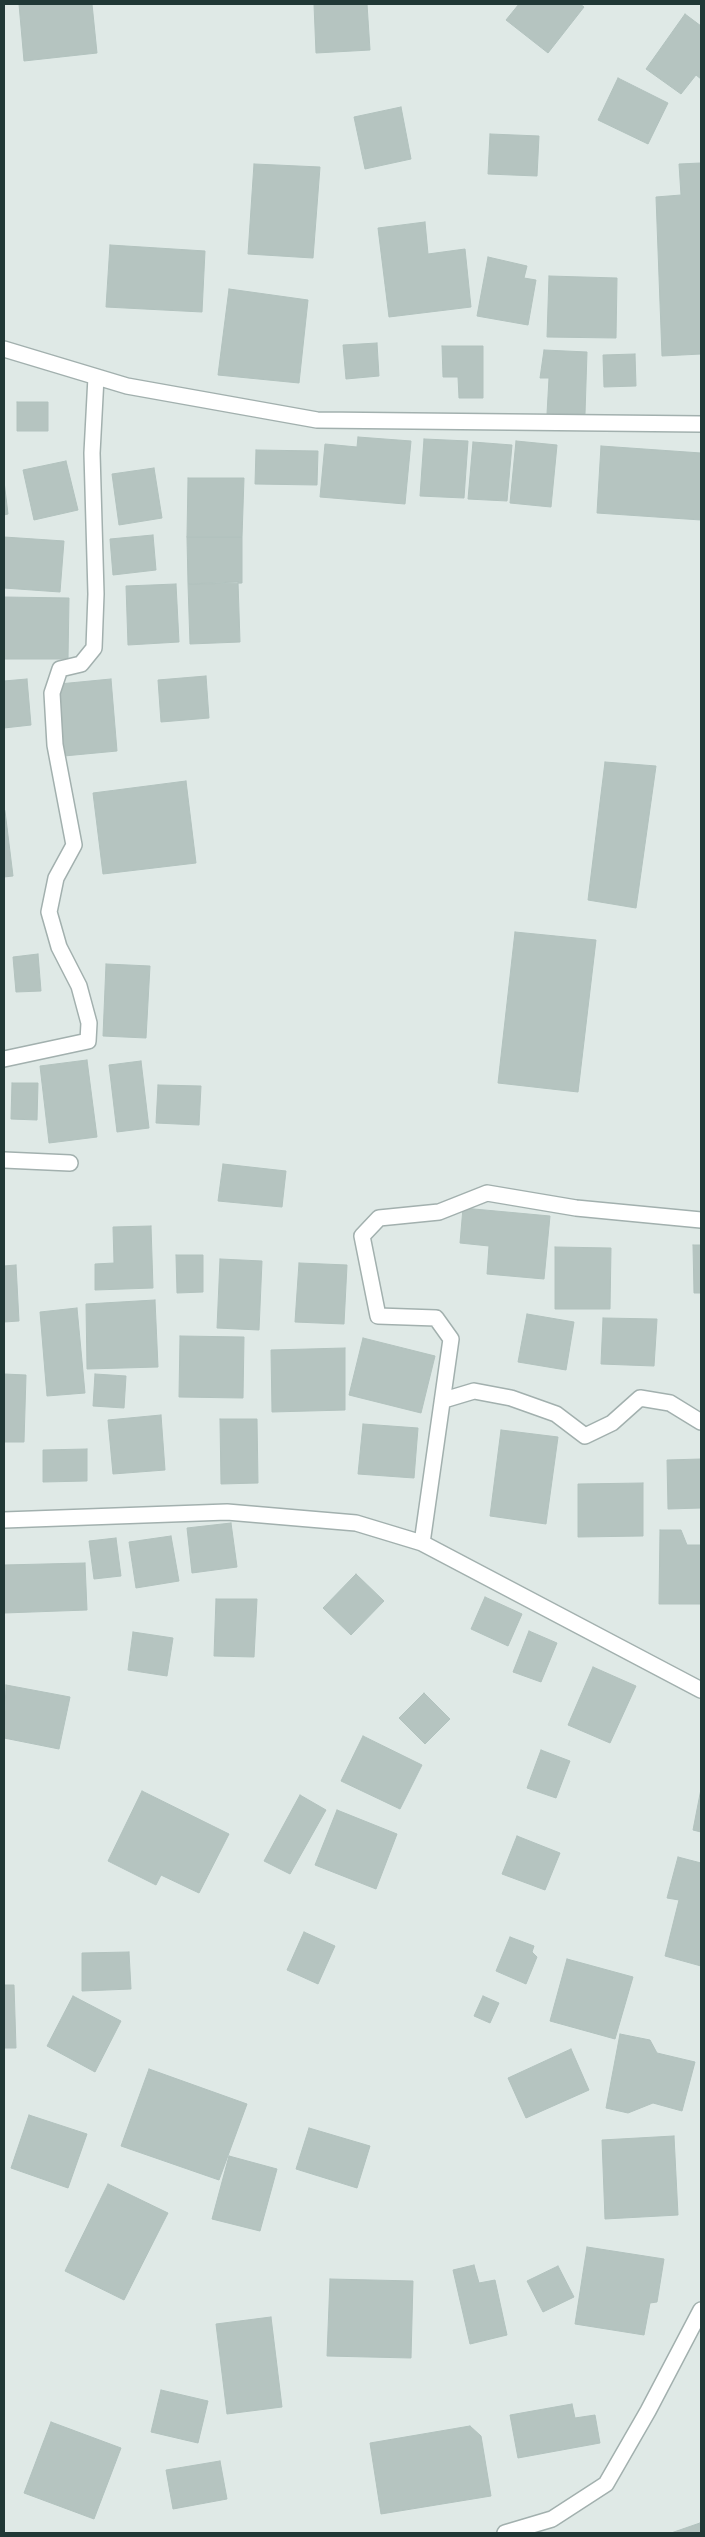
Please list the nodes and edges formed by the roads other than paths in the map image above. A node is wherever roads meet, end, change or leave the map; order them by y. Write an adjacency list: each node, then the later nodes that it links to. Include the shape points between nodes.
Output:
1 (4, 350): 2 (street)
2 (96, 377): 3 (street, via 127,386 317,420); 4 (street, via 92,453 96,594 94,648 80,664 60,669 52,693 55,745 74,845 56,878 49,912 59,947 79,986 89,1023 88,1041)
3 (701, 424)
4 (4, 1059)
5 (4, 1160): 6 (street)
6 (70, 1163)
7 (701, 1220): 8 (street, via 576,1208 487,1193 439,1212 379,1218 362,1236 378,1316 436,1318 451,1340)
8 (444, 1400): 9 (street, via 474,1391 511,1398 556,1414 585,1436 612,1423 640,1398 670,1403); 11 (street)
9 (701, 1422)
10 (4, 1520): 11 (street, via 227,1512 356,1523)
11 (422, 1543): 12 (street)
12 (701, 1690)
13 (701, 2310): 14 (street, via 606,2484 552,2519)
14 (505, 2533)

